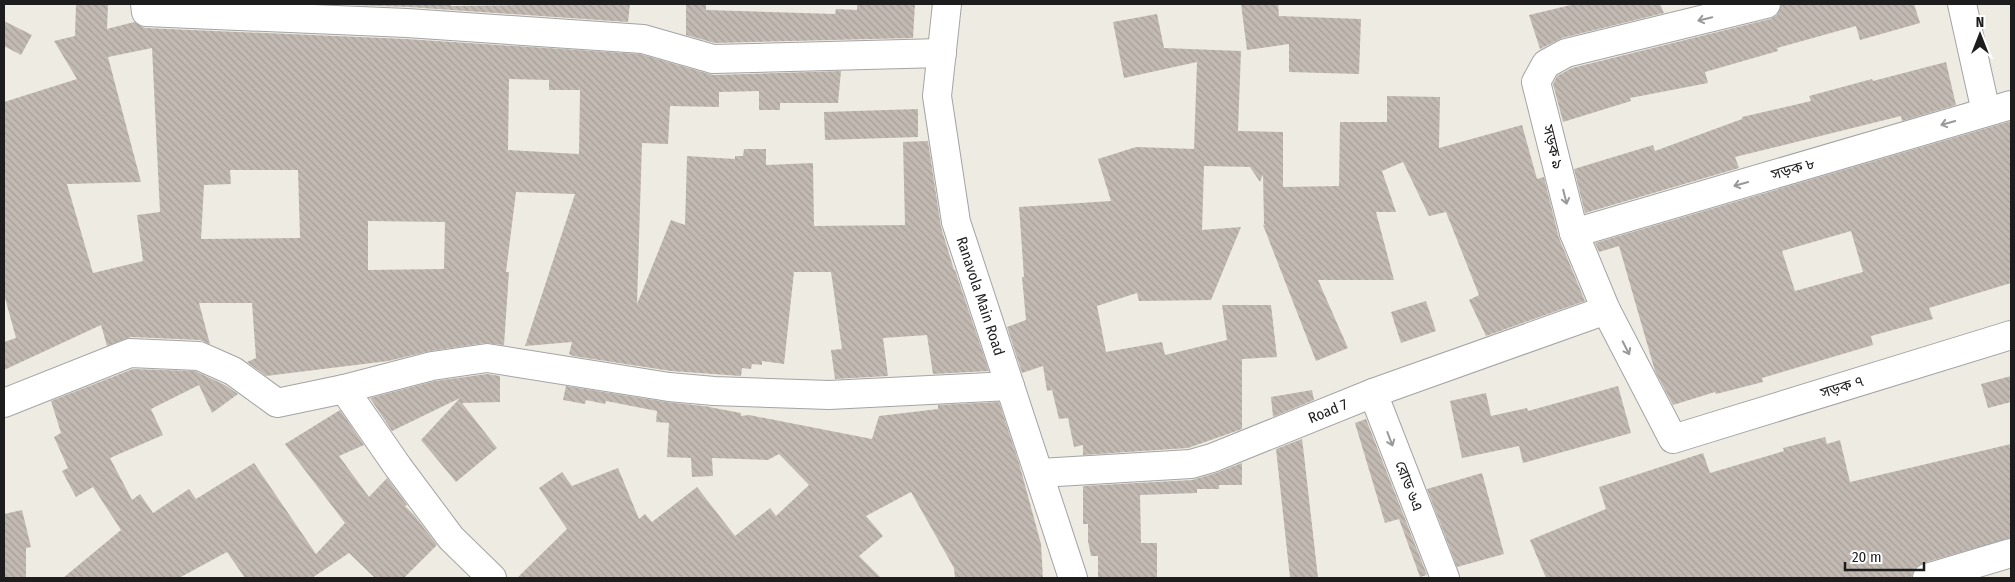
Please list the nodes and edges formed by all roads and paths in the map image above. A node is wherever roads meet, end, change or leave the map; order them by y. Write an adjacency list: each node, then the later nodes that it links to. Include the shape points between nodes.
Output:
1 (145, 4): 5 (street, via 146,12 406,23 643,39 713,59)
2 (947, 4): 5 (street, Ranavola Main Road)
3 (1962, 4): 6 (street)
4 (1756, 5): 7 (street, সড়ক ৯, one-way to 7, via 1566,53 1546,64 1536,82)
5 (942, 53): 10 (street, Ranavola Main Road, via 937,96 956,222)
6 (1999, 108): 7 (street, সড়ক ৮, one-way to 7)
7 (1574, 233): 8 (street, সড়ক ৯)
8 (1606, 310): 12 (street, Road 7); 14 (street, সড়ক ৯, one-way to 14)
9 (2011, 335): 14 (street, সড়ক ৭)
10 (1010, 386): 11 (street, via 829,395 714,391 669,387 487,358 432,366); 15 (street, Ranavola Main Road)
11 (344, 389): 13 (street, via 277,403 233,371 199,356 130,353); 17 (street, via 450,538)
12 (1373, 394): 15 (street, Road 7, via 1191,464); 19 (street, রোড ৬এ, one-way to 19)
13 (4, 403)
14 (1673, 439)
15 (1040, 473): 18 (street, Ranavola Main Road)
16 (2011, 553): 20 (street)
17 (492, 578)
18 (1074, 578)
19 (1445, 578)
20 (1927, 578)

